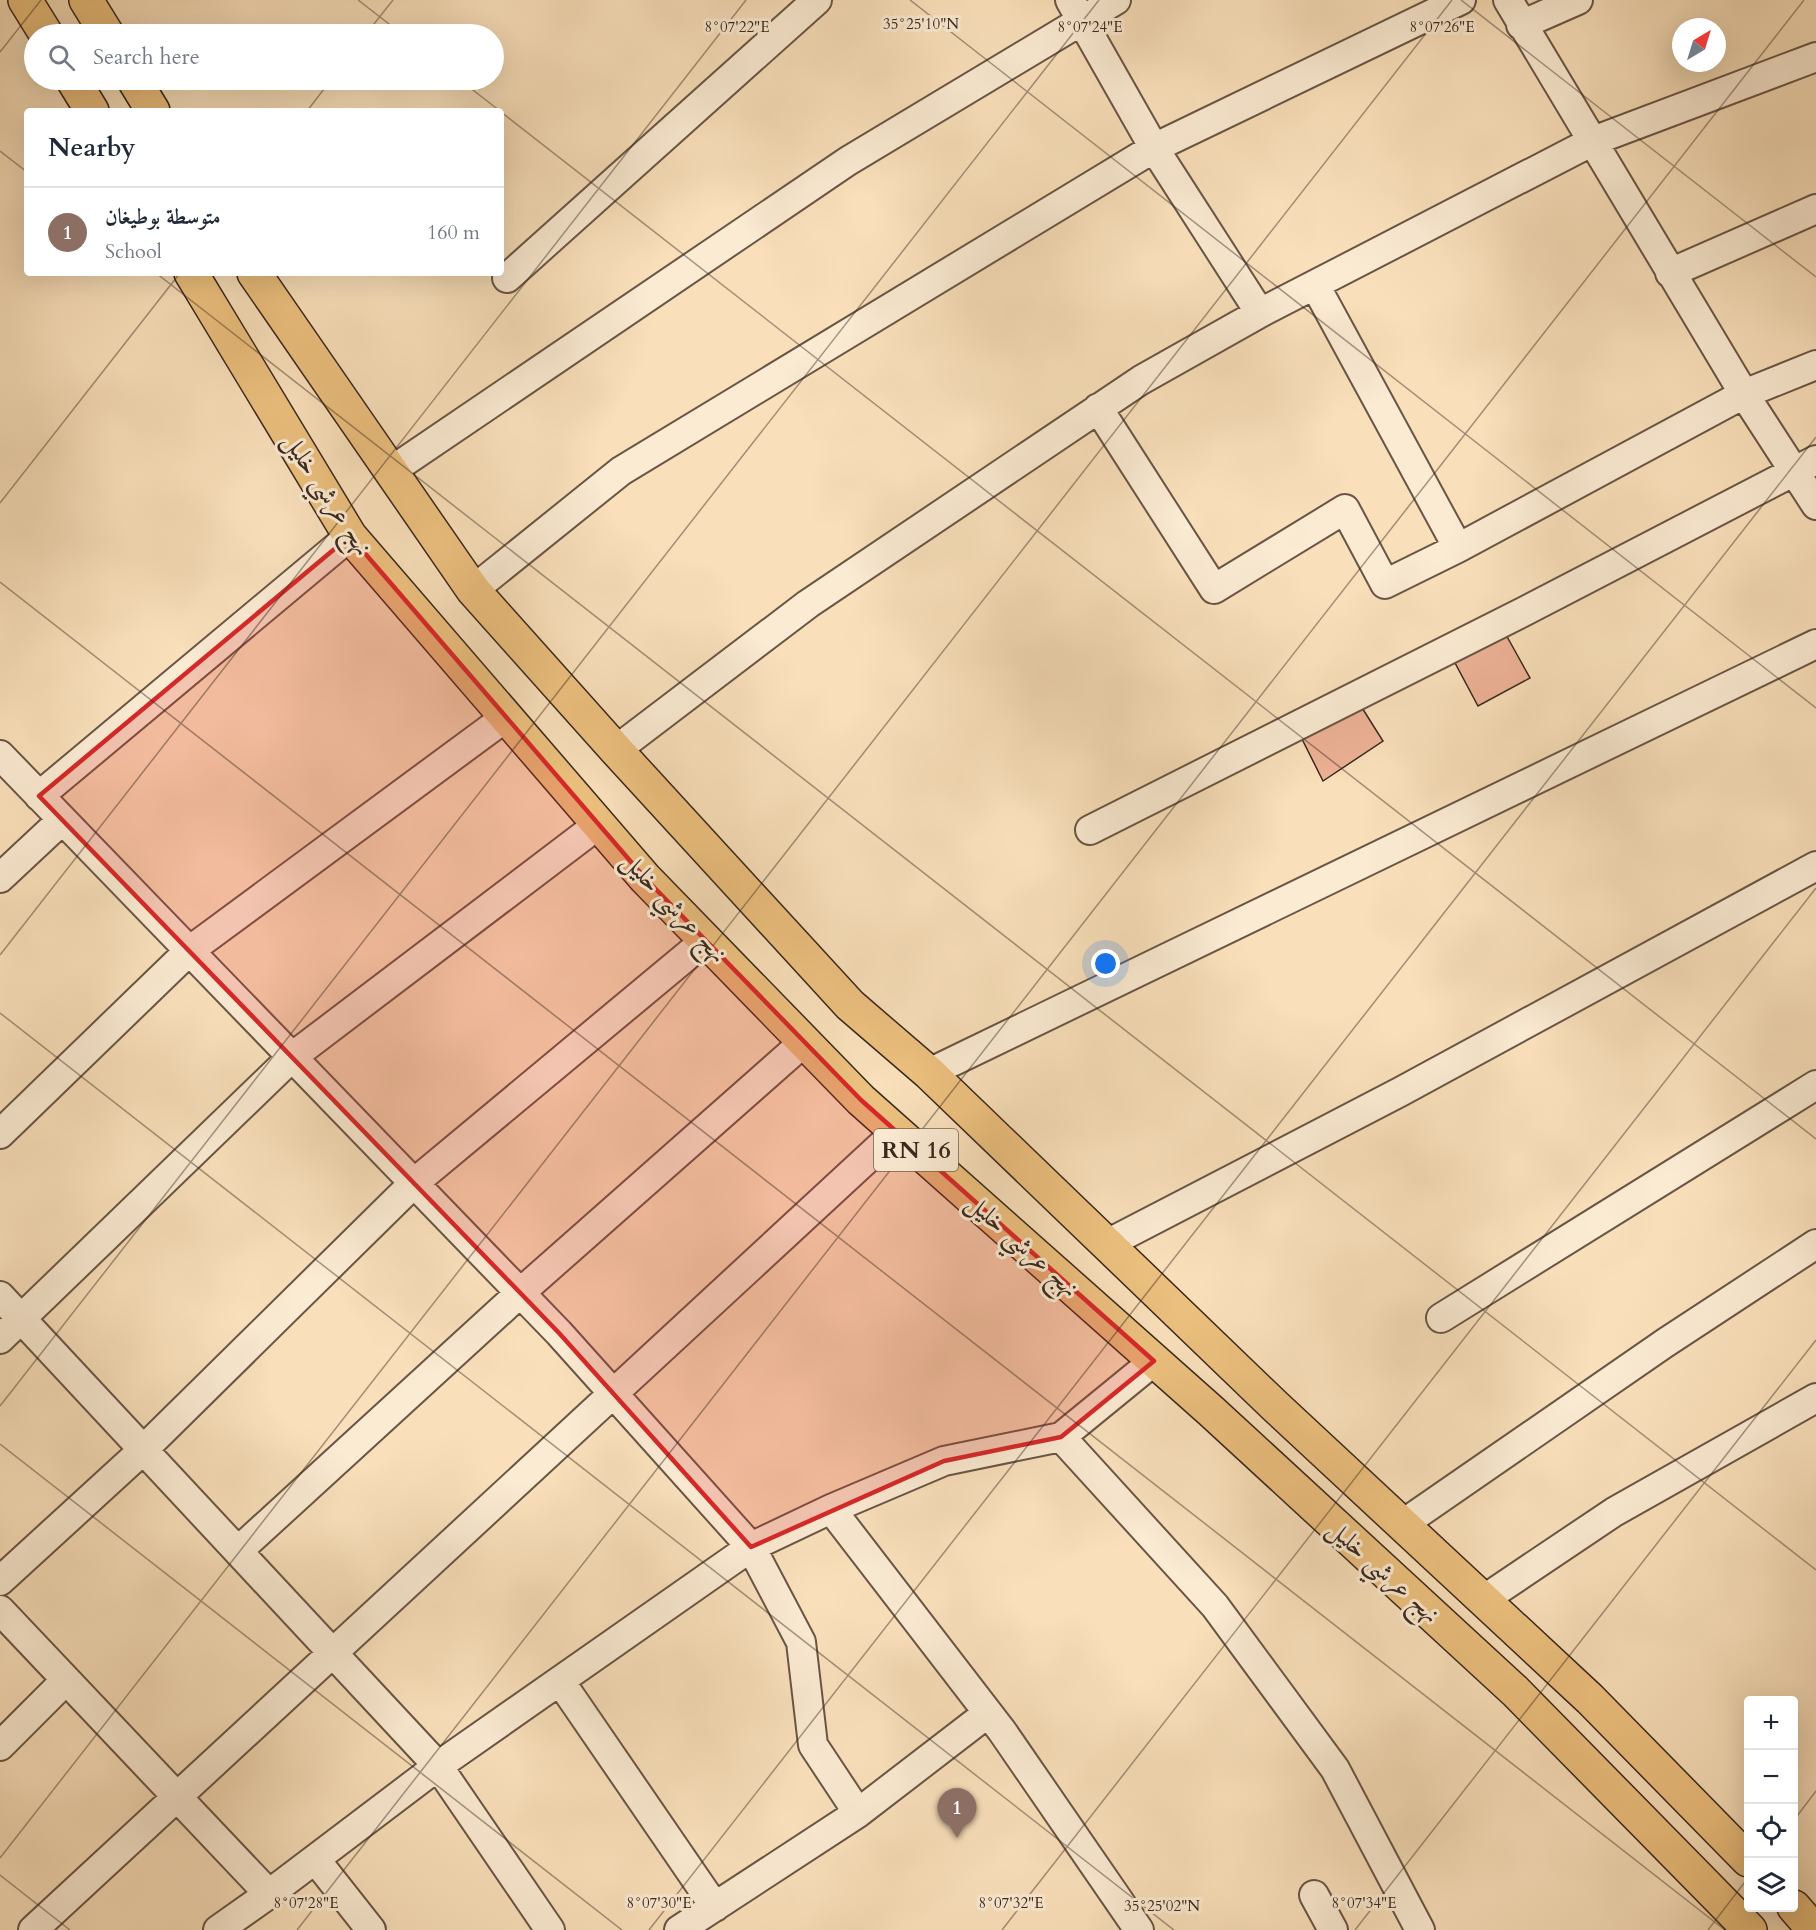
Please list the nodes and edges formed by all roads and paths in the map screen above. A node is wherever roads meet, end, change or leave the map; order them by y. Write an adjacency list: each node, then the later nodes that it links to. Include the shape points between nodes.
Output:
1 (25, 0): 9 (highway)
2 (86, 0): 10 (highway)
3 (817, 0): 23 (street)
4 (1116, 0): 8 (street)
5 (1461, 0): 18 (street)
6 (1508, 0): 11 (street)
7 (1578, 0): 11 (street)
8 (1076, 10): 18 (street); 30 (street)
9 (40, 24)
10 (101, 24)
11 (1521, 25): 17 (street)
12 (1816, 57): 17 (street)
13 (79, 90): 15 (highway)
14 (140, 90): 16 (highway)
15 (90, 108)
16 (151, 108)
17 (1593, 141): 20 (street); 24 (street)
18 (1154, 148): 25 (street); 34 (street, via 621,471)
19 (1816, 209): 20 (street)
20 (1670, 273): 27 (street)
21 (193, 276): 32 (highway, نهج عرشي خليل / RN 16)
22 (256, 276): 30 (highway, نهج عرشي خليل / RN 16)
23 (507, 278)
24 (1315, 285): 25 (street); 33 (street)
25 (1260, 313): 28 (street)
26 (1816, 365): 27 (street)
27 (1744, 394): 29 (street); 33 (street)
28 (1098, 408): 33 (street, via 1214,589 1345,508 1385,584); 37 (street, via 808,604)
29 (1804, 465): 31 (street); 42 (street)
30 (391, 471): 34 (highway, نهج عرشي خليل / RN 16)
31 (1816, 505)
32 (350, 536): 36 (highway, نهج عرشي خليل / RN 16); 39 (street)
33 (1458, 548)
34 (473, 590): 37 (highway, نهج عرشي خليل / RN 16)
35 (1816, 644): 49 (street)
36 (506, 717): 41 (highway, نهج عرشي خليل / RN 16); 46 (street)
37 (616, 750): 49 (highway, نهج عرشي خليل / RN 16, via 850,1005)
38 (0, 755): 39 (street)
39 (39, 795): 40 (street)
40 (62, 820): 44 (street); 46 (street)
41 (599, 824): 45 (highway, نهج عرشي خليل / RN 16); 48 (street)
42 (1090, 831)
43 (1816, 866): 54 (street, via 1400,1092)
44 (0, 878)
45 (706, 940): 47 (highway, نهج عرشي خليل / RN 16); 53 (street)
46 (189, 951): 48 (street); 52 (street)
47 (804, 1042): 51 (highway, نهج عرشي خليل / RN 16); 56 (street)
48 (292, 1057): 53 (street); 58 (street)
49 (929, 1072): 54 (highway, نهج عرشي خليل / RN 16)
50 (1816, 1085): 59 (street)
51 (896, 1132): 61 (highway, نهج عرشي خليل / RN 16); 62 (street)
52 (0, 1134)
53 (414, 1183): 56 (street); 65 (street)
54 (1107, 1244): 67 (highway, نهج عرشي خليل / RN 16)
55 (1816, 1244): 67 (street)
56 (520, 1293): 62 (street); 69 (street)
57 (0, 1296): 58 (street)
58 (21, 1318): 60 (street); 65 (street)
59 (1441, 1318)
60 (0, 1339)
61 (1154, 1361): 64 (street); 95 (highway, نهج عرشي خليل / RN 16, via 1515,1690)
62 (613, 1394): 68 (street); 73 (street)
63 (1816, 1398): 71 (street, via 1614,1512)
64 (1060, 1437): 66 (street, via 944,1461); 94 (street, via 1215,1606 1335,1769)
65 (143, 1450): 69 (street); 70 (street)
66 (831, 1509): 68 (street); 76 (street)
67 (1402, 1524): 71 (highway, نهج عرشي خليل / RN 16)
68 (751, 1548): 75 (street); 80 (street, via 801,1642 813,1745)
69 (238, 1551): 73 (street)
70 (0, 1581)
71 (1483, 1600): 81 (highway, نهج عرشي خليل / RN 16, via 1590,1699)
72 (0, 1610): 74 (street)
73 (332, 1653): 78 (street); 79 (street)
74 (66, 1680): 77 (street); 79 (street)
75 (560, 1681): 78 (street); 85 (street)
76 (988, 1713): 80 (street); 92 (street)
77 (0, 1746)
78 (438, 1766): 82 (street); 90 (street)
79 (177, 1796): 83 (street); 87 (street)
80 (858, 1813): 85 (street)
81 (1747, 1858)
82 (315, 1859): 83 (street); 89 (street)
83 (269, 1894): 88 (street)
84 (1314, 1895): 93 (street)
85 (714, 1907): 91 (street)
86 (1798, 1912): 96 (highway)
87 (33, 1930)
88 (218, 1930)
89 (371, 1930)
90 (550, 1930)
91 (679, 1930)
92 (1139, 1930)
93 (1333, 1930)
94 (1420, 1930)
95 (1750, 1930)
96 (1814, 1930)

